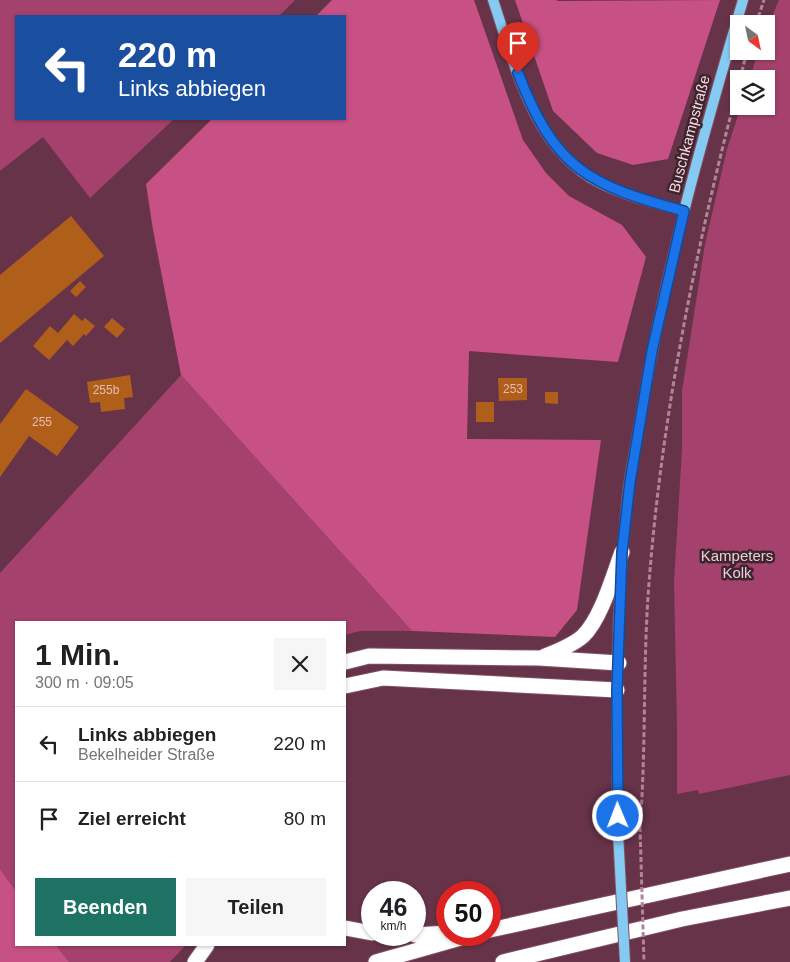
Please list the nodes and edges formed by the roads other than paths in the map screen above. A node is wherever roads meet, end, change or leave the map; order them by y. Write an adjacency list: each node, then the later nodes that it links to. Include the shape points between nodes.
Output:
1 (493, 0): 3 (main road, via 528,100 562,154 600,183)
2 (743, 0): 3 (main road, Buschkampstraße)
3 (684, 211): 4 (main road, Buschkampstraße, via 652,351)
4 (622, 552): 5 (highway, via 596,619 583,636 561,650); 7 (main road, Buschkampstraße)
5 (539, 658): 6 (highway, via 369,656); 7 (highway)
6 (346, 662)
7 (619, 663): 9 (main road, Buschkampstraße)
8 (346, 686): 9 (highway, via 383,678)
9 (617, 690): 20 (main road, Buschkampstraße, bridge, via 618,833)
10 (790, 864): 13 (highway)
11 (790, 898): 19 (highway, via 682,919)
12 (346, 928): 14 (highway)
13 (501, 928)
14 (361, 931)
15 (436, 945): 18 (highway)
16 (206, 946): 17 (highway)
17 (195, 962)
18 (376, 962)
19 (504, 962)
20 (625, 962)

